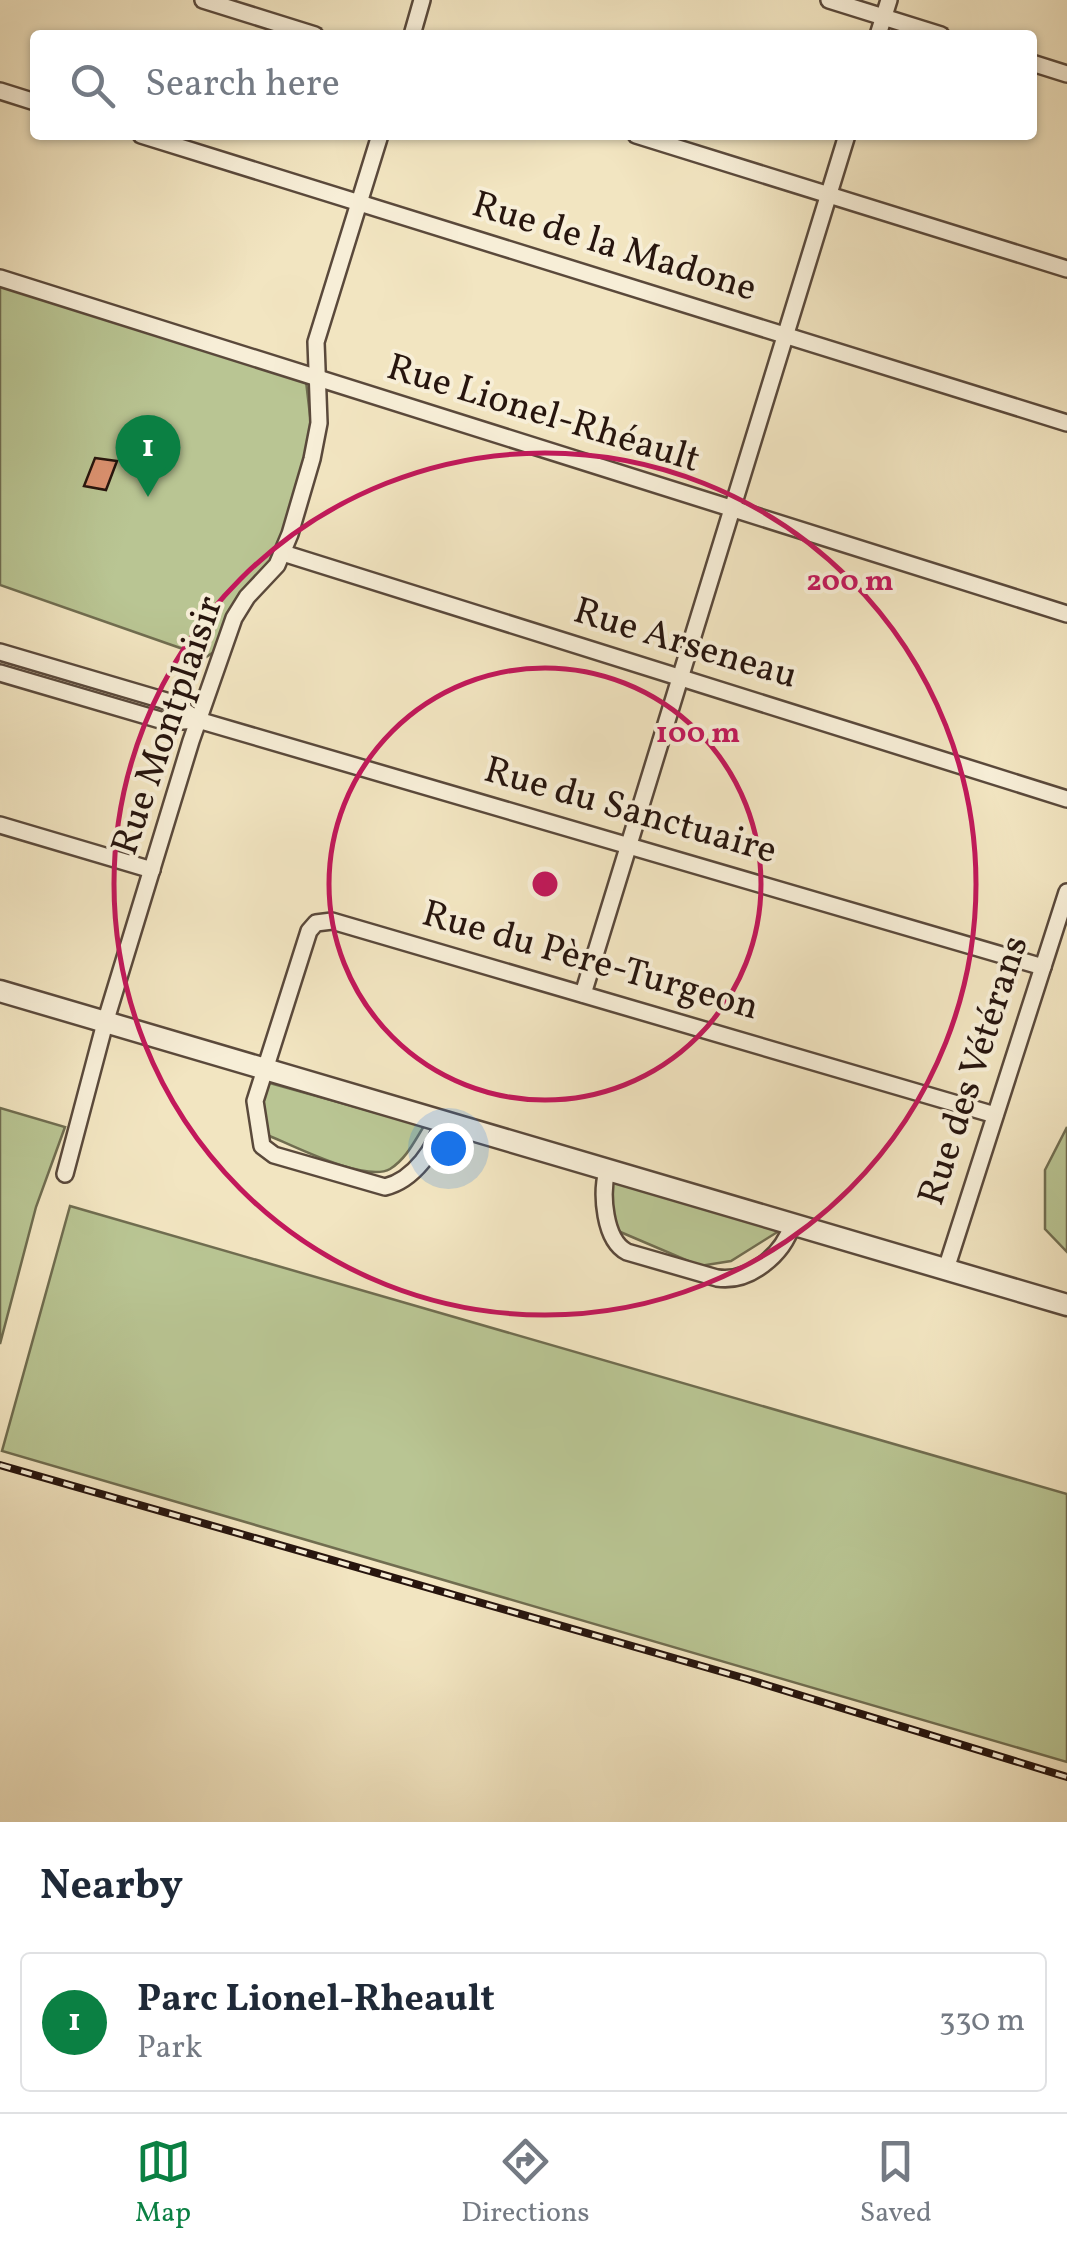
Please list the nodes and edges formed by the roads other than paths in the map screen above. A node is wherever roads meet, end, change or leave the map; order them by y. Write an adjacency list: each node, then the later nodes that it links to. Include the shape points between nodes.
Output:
1 (202, 0): 6 (street)
2 (422, 0): 7 (street)
3 (829, 0): 5 (street)
4 (889, 0): 5 (street)
5 (884, 17): 8 (street); 9 (street)
6 (299, 30)
7 (413, 30)
8 (880, 30)
9 (926, 30)
10 (1037, 65): 11 (street)
11 (1067, 74)
12 (0, 91): 13 (street)
13 (30, 100)
14 (157, 140): 19 (street, Rue de la Madone)
15 (378, 140): 19 (street, Rue Montplaisir)
16 (652, 140): 18 (street)
17 (846, 140): 18 (street)
18 (829, 196): 20 (street); 22 (street)
19 (359, 203): 22 (street, Rue de la Madone); 23 (street, Rue Montplaisir, via 316,342)
20 (1067, 270)
21 (0, 278): 23 (street, Rue Lionel-Rhéault)
22 (786, 336): 24 (street, Rue de la Madone); 25 (street)
23 (316, 377): 25 (street, Rue Lionel-Rhéault); 26 (street, Rue Montplaisir, via 317,434)
24 (1067, 424)
25 (732, 508): 27 (street, Rue Lionel-Rhéault); 30 (street)
26 (283, 552): 30 (street, Rue Arseneau); 31 (street, Rue Montplaisir, via 238,610)
27 (1067, 614)
28 (0, 652): 31 (street, Rue du Sanctuaire, via 173,703)
29 (0, 673): 31 (street, Rue du Sanctuaire, via 167,722)
30 (680, 677): 32 (street, Rue Arseneau); 34 (street)
31 (198, 720): 34 (street, Rue du Sanctuaire); 35 (street, Rue Montplaisir)
32 (1067, 798)
33 (0, 825): 35 (street)
34 (628, 845): 37 (street, Rue du Sanctuaire); 39 (street)
35 (152, 870): 40 (street, Rue Montplaisir)
36 (1067, 892): 37 (street, Rue des Vétérans)
37 (1043, 968): 42 (street, Rue des Vétérans)
38 (0, 991): 40 (street)
39 (583, 994): 41 (street, Rue du Père-Turgeon, via 320,921 310,930); 42 (street, Rue du Père-Turgeon)
40 (106, 1023): 41 (street); 45 (street, Rue Montplaisir)
41 (264, 1070): 43 (street); 43 (street, via 254,1106 266,1150 377,1186 406,1177 432,1148)
42 (996, 1115): 47 (street, Rue des Vétérans)
43 (443, 1121): 44 (street)
44 (607, 1170): 46 (street); 46 (street, via 604,1192 617,1245 663,1263 737,1278 778,1252)
45 (65, 1174)
46 (792, 1225): 47 (street)
47 (946, 1269): 48 (street)
48 (1067, 1305)

